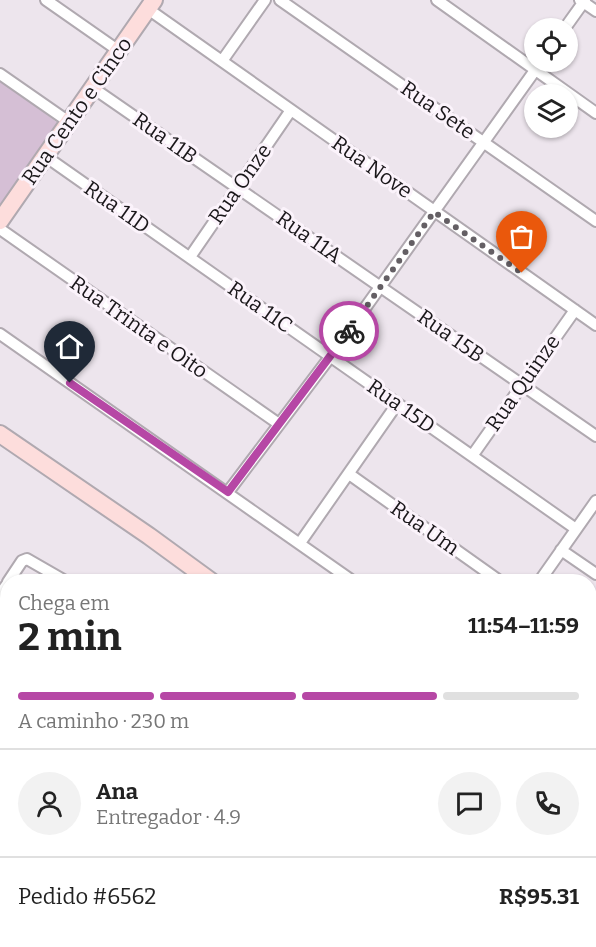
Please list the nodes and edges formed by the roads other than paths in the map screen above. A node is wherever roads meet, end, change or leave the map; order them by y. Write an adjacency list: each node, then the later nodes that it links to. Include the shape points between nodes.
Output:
1 (46, 0): 9 (street)
2 (265, 0): 11 (street)
3 (280, 0): 19 (street, Rua Sete)
4 (437, 0): 10 (street)
5 (583, 1): 7 (street); 8 (street)
6 (151, 4): 9 (street, Rua Cento e Cinco); 11 (street, Rua Nove)
7 (596, 11)
8 (572, 18)
9 (119, 51): 15 (street, Rua Cento e Cinco)
10 (524, 57)
11 (222, 62): 16 (street, Rua Nove)
12 (534, 72): 19 (street)
13 (545, 72): 17 (street)
14 (0, 74): 18 (street)
15 (93, 88): 18 (street, Rua Cento e Cinco); 21 (street, Rua 11B)
16 (291, 110): 21 (street, Rua Onze); 22 (street, Rua Nove)
17 (596, 113)
18 (69, 122): 20 (street, Rua Cento e Cinco)
19 (484, 143): 22 (street); 24 (street, Rua Sete)
20 (45, 156): 23 (street, Rua Cento e Cinco); 26 (street, Rua 11D)
21 (237, 188): 26 (street, Rua Onze); 27 (street, Rua 11A)
22 (434, 212): 27 (street); 28 (street, Rua Nove)
23 (0, 221)
24 (596, 221)
25 (0, 229): 34 (street, Rua Trinta e Oito)
26 (190, 257): 31 (street, Rua 11C)
27 (380, 287): 31 (street); 32 (street, Rua 15B)
28 (575, 310): 29 (street, Rua Nove); 32 (street, Rua Quinze)
29 (596, 325)
30 (0, 334): 39 (street)
31 (330, 357): 33 (street, Rua 15D); 34 (street)
32 (522, 385): 36 (street, Rua 15B); 37 (street, Rua Quinze)
33 (398, 404): 37 (street, Rua 15D); 38 (street)
34 (279, 424): 39 (street)
35 (0, 434): 46 (street)
36 (596, 436)
37 (472, 456): 41 (street, Rua 15D)
38 (349, 474): 42 (street); 48 (street, Rua Um)
39 (228, 492): 42 (street)
40 (596, 501): 41 (street)
41 (576, 529): 43 (street)
42 (300, 543): 47 (street)
43 (561, 550): 49 (street); 50 (street)
44 (13, 574): 45 (street, via 27,559)
45 (54, 574)
46 (191, 574)
47 (343, 574)
48 (490, 574)
49 (544, 574)
50 (596, 574)

